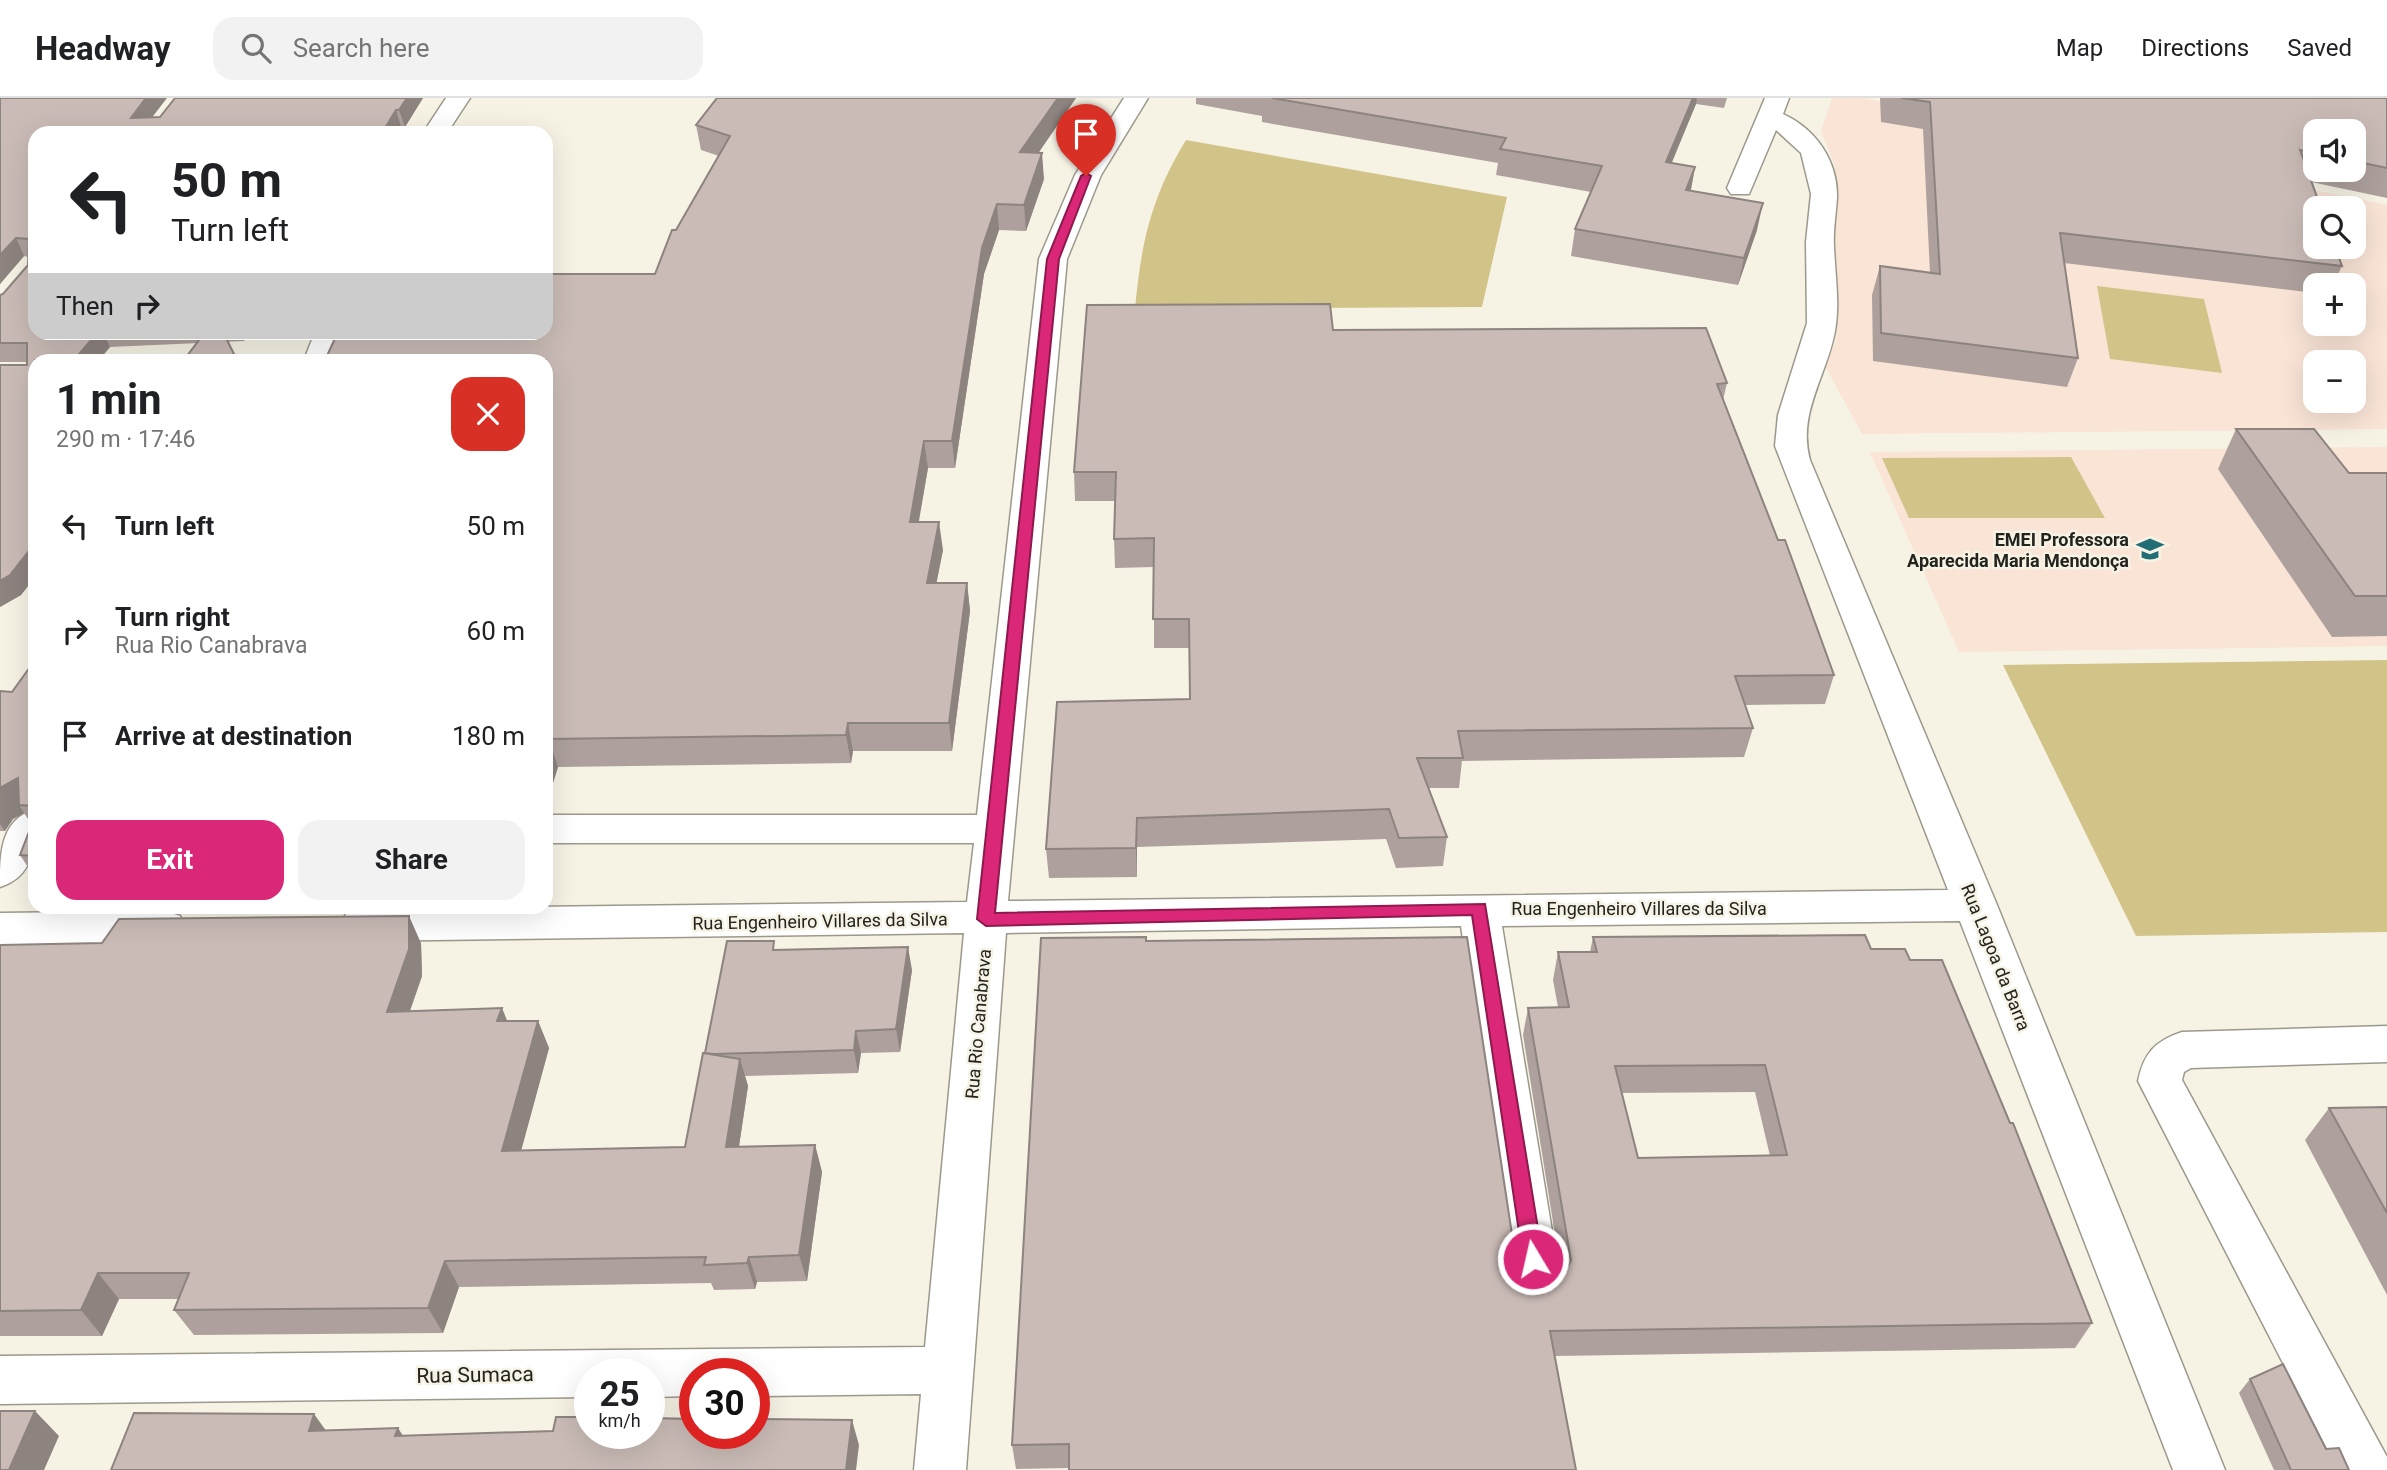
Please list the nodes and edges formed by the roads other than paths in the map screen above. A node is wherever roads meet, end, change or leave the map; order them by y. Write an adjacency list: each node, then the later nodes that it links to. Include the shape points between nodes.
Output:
1 (458, 98): 4 (street)
2 (1136, 98): 7 (street, Rua Rio Canabrava, via 1101,148 1053,259)
3 (1774, 107): 5 (street); 10 (street, Rua Lagoa da Barra, via 1804,139 1825,179 1819,242 1823,284 1819,336 1787,445)
4 (440, 126)
5 (1740, 188)
6 (553, 829): 7 (street)
7 (995, 829): 12 (street, Rua Rio Canabrava)
8 (28, 833): 9 (street)
9 (0, 872)
10 (1976, 905): 11 (street, Rua Engenheiro Villares da Silva); 21 (street, Rua Lagoa da Barra)
11 (1479, 909): 12 (street, Rua Engenheiro Villares da Silva); 17 (street)
12 (986, 919): 13 (street, Rua Engenheiro Villares da Silva); 18 (street, Rua Rio Canabrava)
13 (319, 925)
14 (208, 926): 15 (street)
15 (0, 929)
16 (2387, 1044): 22 (street, via 2182,1050 2164,1063 2160,1081)
17 (1537, 1286)
18 (950, 1370): 19 (street, Rua Sumaca); 20 (street, Rua Rio Canabrava)
19 (0, 1380)
20 (940, 1470)
21 (2199, 1470)
22 (2366, 1470)

